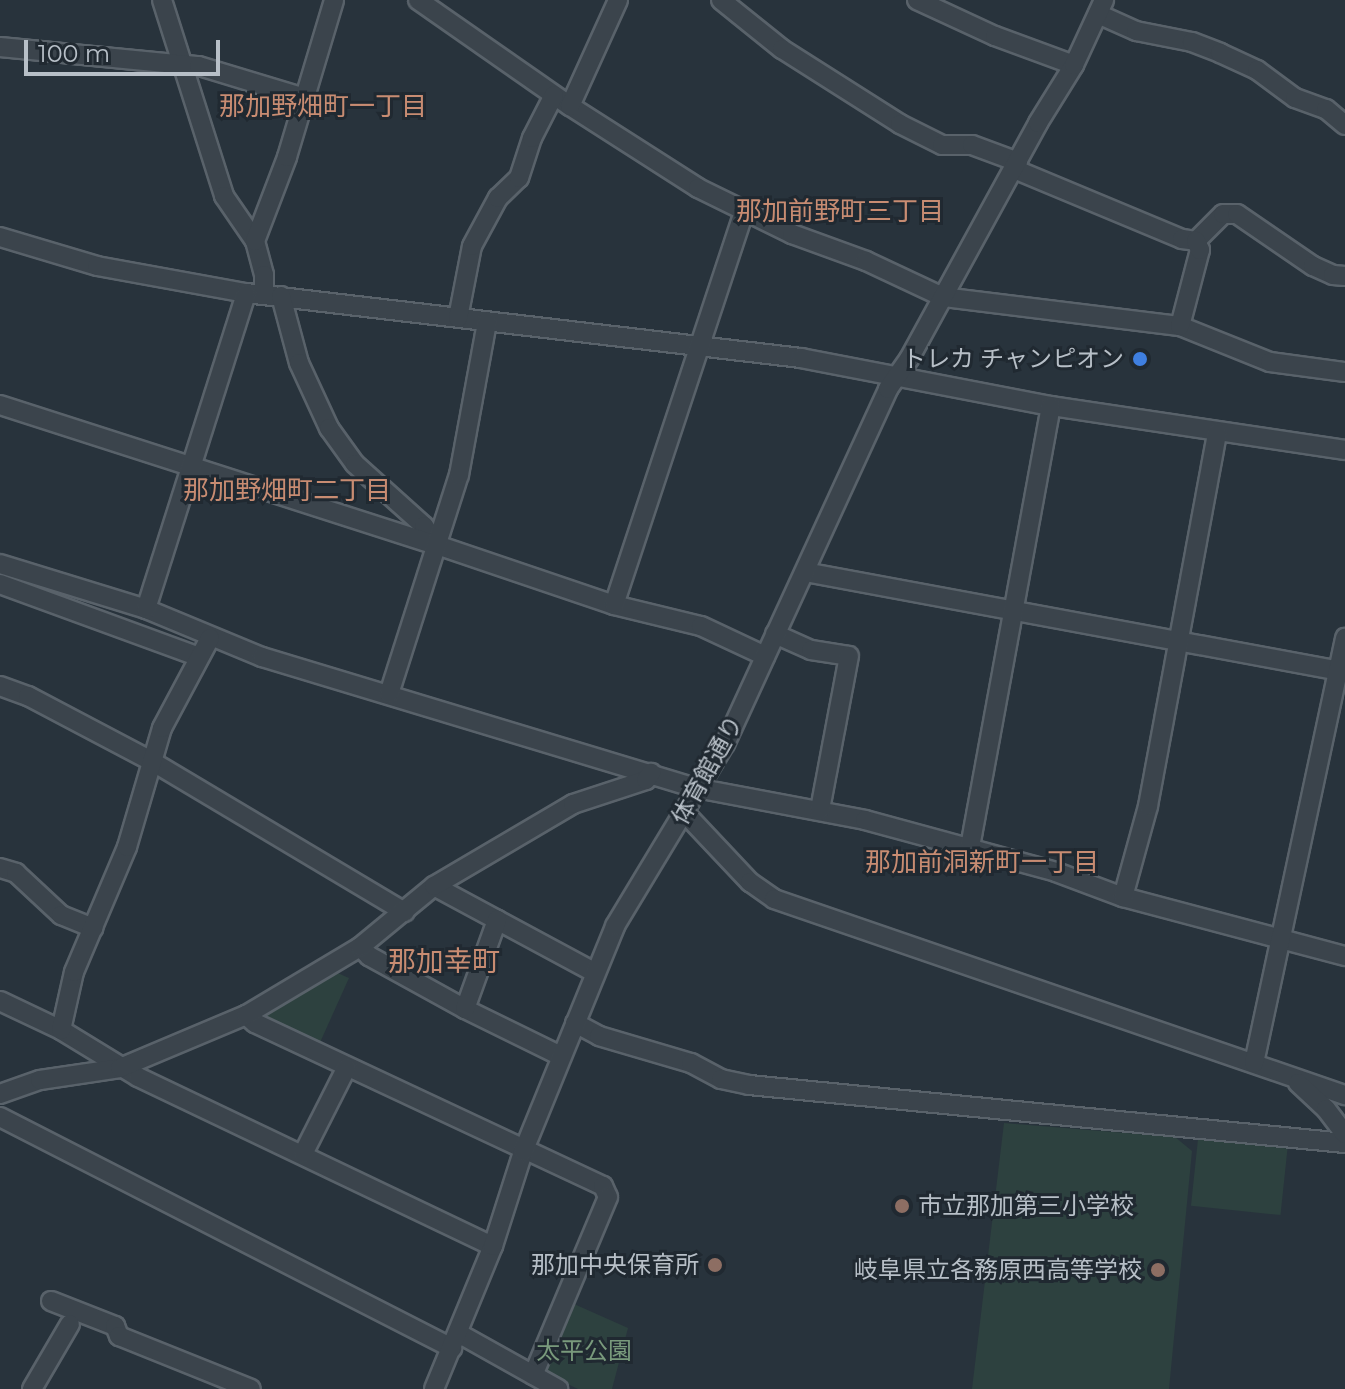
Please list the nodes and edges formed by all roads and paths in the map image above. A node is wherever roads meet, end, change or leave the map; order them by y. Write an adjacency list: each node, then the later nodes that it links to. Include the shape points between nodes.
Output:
1 (162, 0): 9 (street)
2 (334, 0): 11 (street)
3 (418, 0): 12 (street)
4 (618, 0): 12 (street)
5 (917, 0): 10 (street)
6 (727, 1): 14 (street, via 782,49 900,124 942,145 972,145)
7 (1101, 7): 10 (street); 13 (street, via 1136,31 1192,42 1257,70)
8 (0, 47): 9 (street)
9 (181, 64): 11 (street); 17 (street, via 224,196)
10 (1074, 65): 14 (street)
11 (304, 98): 17 (street)
12 (562, 101): 15 (street, via 698,188); 22 (street, via 532,138 519,178 498,198 472,246)
13 (1345, 125)
14 (1016, 166): 18 (street); 21 (street)
15 (744, 211): 21 (street); 25 (street)
16 (0, 237): 20 (street, via 97,266)
17 (255, 241): 20 (street)
18 (1196, 241): 19 (street, via 1223,214 1237,214 1313,266); 24 (street, via 1200,250)
19 (1345, 276)
20 (263, 294): 22 (street); 32 (street); 33 (street, via 329,428 355,464 424,526)
21 (943, 297): 24 (street); 27 (street)
22 (458, 318): 23 (street)
23 (487, 322): 25 (street); 33 (street, via 459,475)
24 (1180, 326): 26 (street, via 1270,362)
25 (700, 346): 27 (street); 37 (street)
26 (1345, 372)
27 (897, 376): 29 (street); 35 (street)
28 (0, 405): 32 (street)
29 (1051, 406): 30 (street); 39 (street)
30 (1217, 432): 31 (street); 43 (street)
31 (1345, 450)
32 (192, 467): 33 (street); 38 (street)
33 (437, 545): 37 (street); 48 (street)
34 (0, 564): 38 (street)
35 (805, 572): 39 (street); 40 (street, 体育館通り)
36 (0, 584): 45 (street)
37 (614, 605): 44 (street, via 701,626)
38 (146, 609): 41 (street)
39 (1013, 612): 43 (street); 54 (street)
40 (775, 634): 44 (street, 体育館通り); 52 (street, via 811,650 849,656)
41 (210, 638): 45 (street); 48 (street)
42 (1345, 638): 46 (street)
43 (1179, 643): 46 (street); 57 (street, via 1148,806)
44 (765, 656): 51 (street, 体育館通り, via 725,744)
45 (199, 657): 49 (street, via 162,728)
46 (1341, 672): 61 (street)
47 (0, 686): 49 (street)
48 (389, 694): 50 (street)
49 (153, 762): 58 (street); 60 (street, via 127,847)
50 (651, 773): 51 (street); 56 (street, via 646,780 573,804)
51 (696, 788): 52 (street); 53 (street, 体育館通り)
52 (820, 810): 54 (street)
53 (683, 811): 64 (street, 体育館通り); 71 (street, via 750,882 774,899)
54 (970, 847): 57 (street)
55 (0, 868): 60 (street, via 16,873 61,915)
56 (434, 886): 58 (street); 59 (street)
57 (1123, 897): 61 (street)
58 (405, 912): 62 (street)
59 (497, 920): 64 (street); 66 (street)
60 (93, 928): 69 (street, via 74,972)
61 (1280, 937): 63 (street); 71 (street)
62 (360, 947): 66 (street); 67 (street)
63 (1345, 956)
64 (594, 972): 68 (street, 体育館通り)
65 (0, 1001): 69 (street)
66 (465, 1009): 70 (street)
67 (246, 1015): 72 (street); 73 (street)
68 (575, 1023): 70 (street); 79 (street, via 611,1041 749,1085)
69 (61, 1030): 73 (street)
70 (561, 1056): 80 (street)
71 (1254, 1063): 74 (street)
72 (347, 1067): 80 (street); 81 (street)
73 (120, 1068): 75 (street, via 55,1077); 81 (street)
74 (1286, 1074): 76 (street); 78 (street)
75 (0, 1094)
76 (1345, 1095)
77 (0, 1117): 85 (street)
78 (1345, 1134)
79 (1345, 1143)
80 (523, 1152): 82 (street); 86 (street, via 603,1186 608,1197)
81 (303, 1154): 82 (street)
82 (493, 1246): 85 (street)
83 (51, 1301): 88 (street, via 115,1326 119,1336)
84 (70, 1324): 87 (street)
85 (455, 1340): 86 (street); 89 (street)
86 (533, 1375): 90 (street)
87 (32, 1389)
88 (251, 1389)
89 (434, 1389)
90 (558, 1389)

